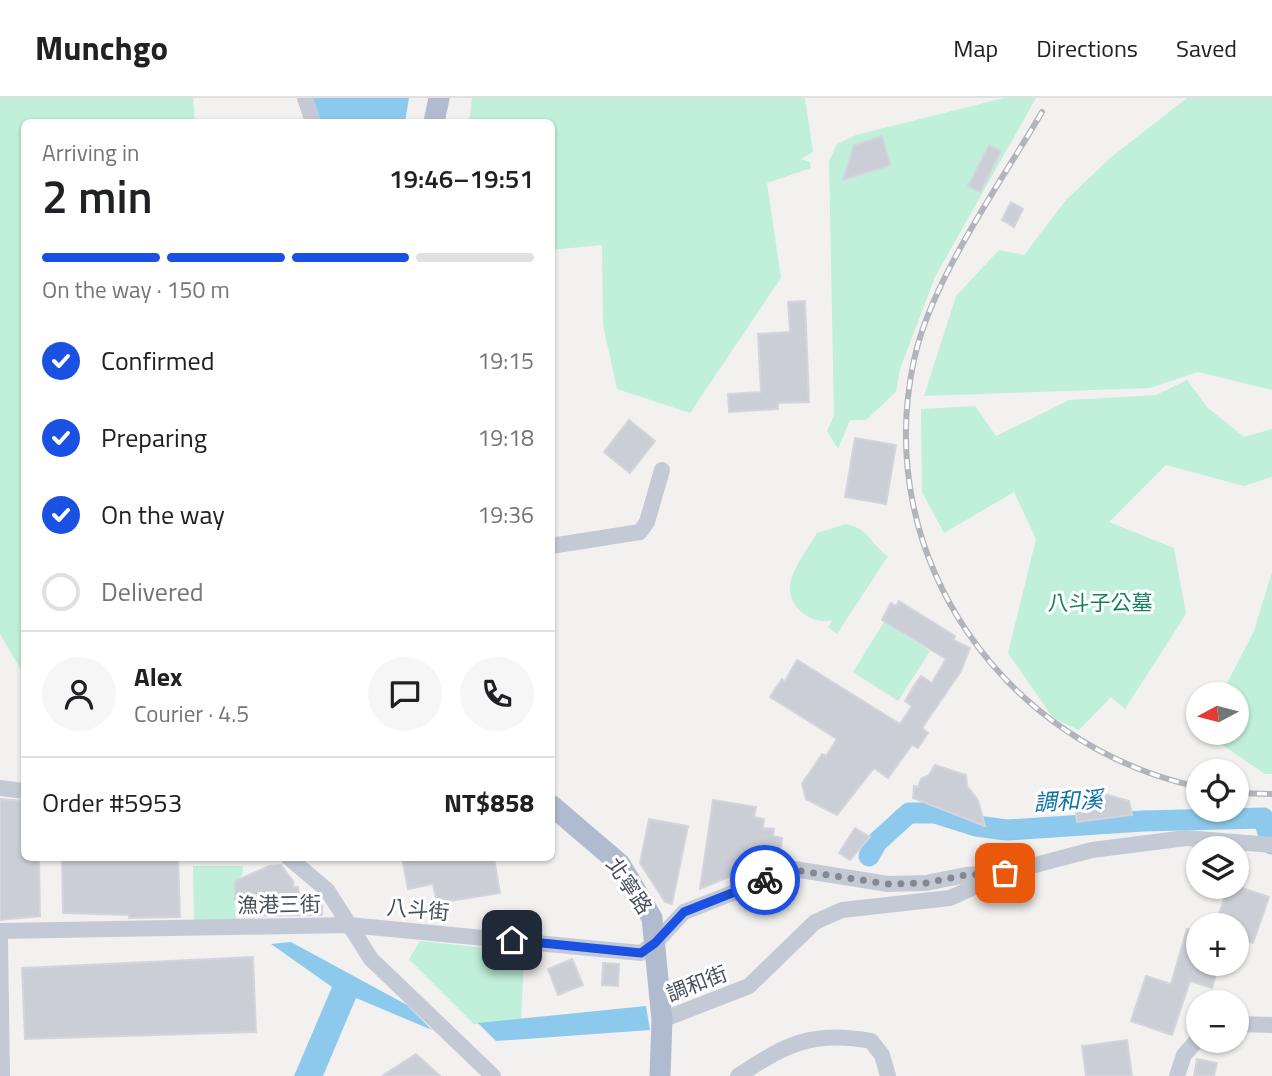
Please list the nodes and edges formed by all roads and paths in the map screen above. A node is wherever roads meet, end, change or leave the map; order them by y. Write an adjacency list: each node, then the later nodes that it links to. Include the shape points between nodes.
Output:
1 (304, 98): 3 (street)
2 (439, 98): 4 (main road)
3 (312, 119)
4 (435, 119)
5 (662, 470): 6 (street, via 640,532)
6 (555, 545)
7 (0, 788): 8 (street)
8 (21, 791)
9 (555, 808): 16 (main road, 北寧路, via 620,864 652,918)
10 (1270, 845): 12 (street, 調和街, via 1199,838 1149,842 1092,850)
11 (293, 861): 13 (street, via 327,890)
12 (1005, 873): 16 (street, 調和街, via 888,884 794,870 684,912); 17 (street, 調和街, via 950,898 842,910 815,922 750,986)
13 (349, 925): 14 (street, 漁港三街); 16 (street, 八斗街, via 641,953); 22 (street, 漁港三街, via 371,959)
14 (0, 931)
15 (0, 939): 21 (street)
16 (655, 943): 17 (main road, 北寧路)
17 (662, 1020): 23 (main road, 北寧路)
18 (1249, 1024): 19 (street)
19 (1272, 1025)
20 (1186, 1053): 26 (street)
21 (2, 1076)
22 (494, 1076)
23 (660, 1076)
24 (738, 1076): 25 (street, via 779,1049 815,1038 871,1041 882,1055)
25 (888, 1076)
26 (1177, 1076)

